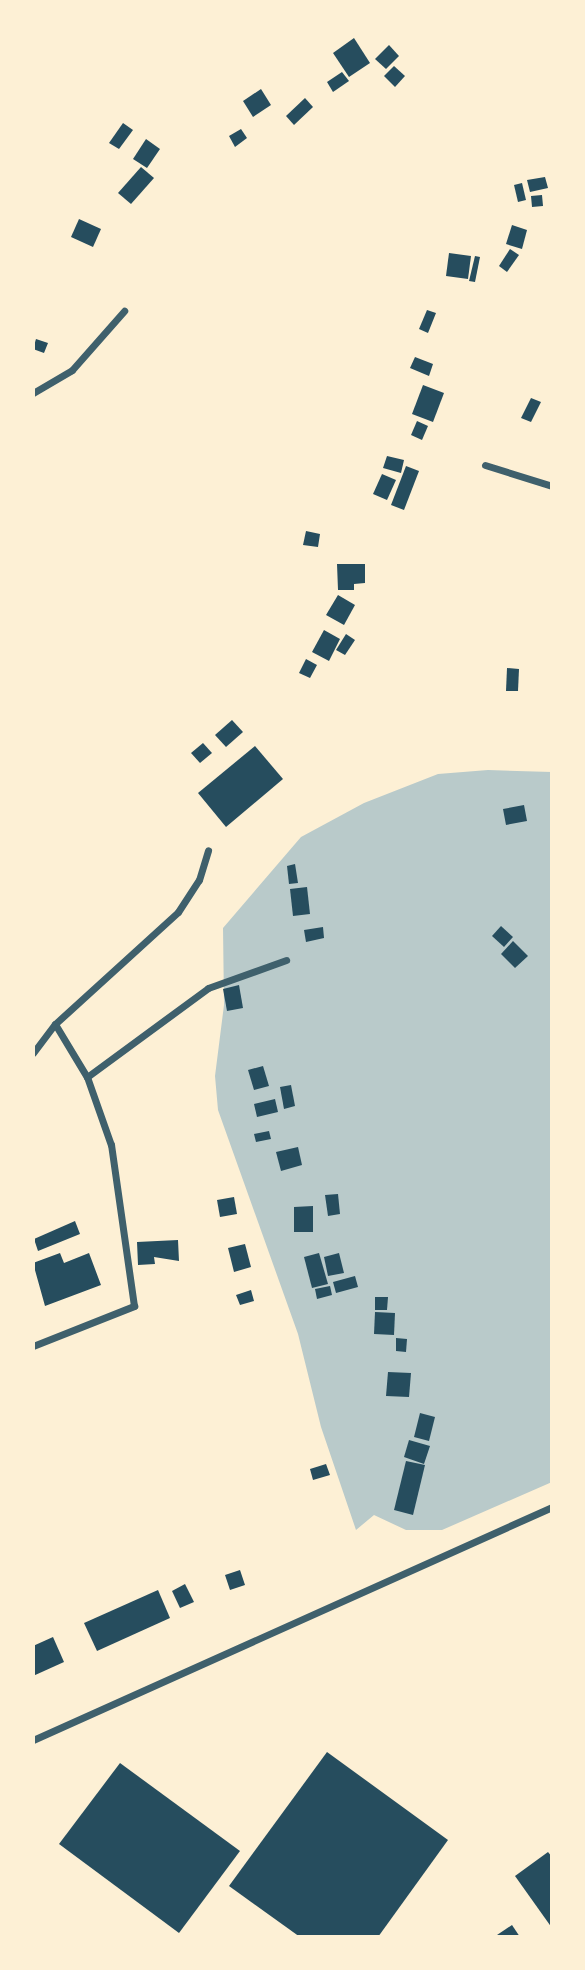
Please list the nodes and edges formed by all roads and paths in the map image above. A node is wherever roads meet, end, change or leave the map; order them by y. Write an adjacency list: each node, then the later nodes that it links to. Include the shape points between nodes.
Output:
1 (124, 311): 2 (street, via 72,370)
2 (33, 393)
3 (485, 465): 4 (street)
4 (552, 486)
5 (208, 850): 7 (street, via 199,880 178,912)
6 (286, 960): 9 (street, via 208,988)
7 (55, 1024): 8 (street); 9 (street)
8 (33, 1053)
9 (87, 1077): 10 (street, via 111,1145 134,1306)
10 (33, 1346)
11 (552, 1507): 12 (street)
12 (33, 1740)

